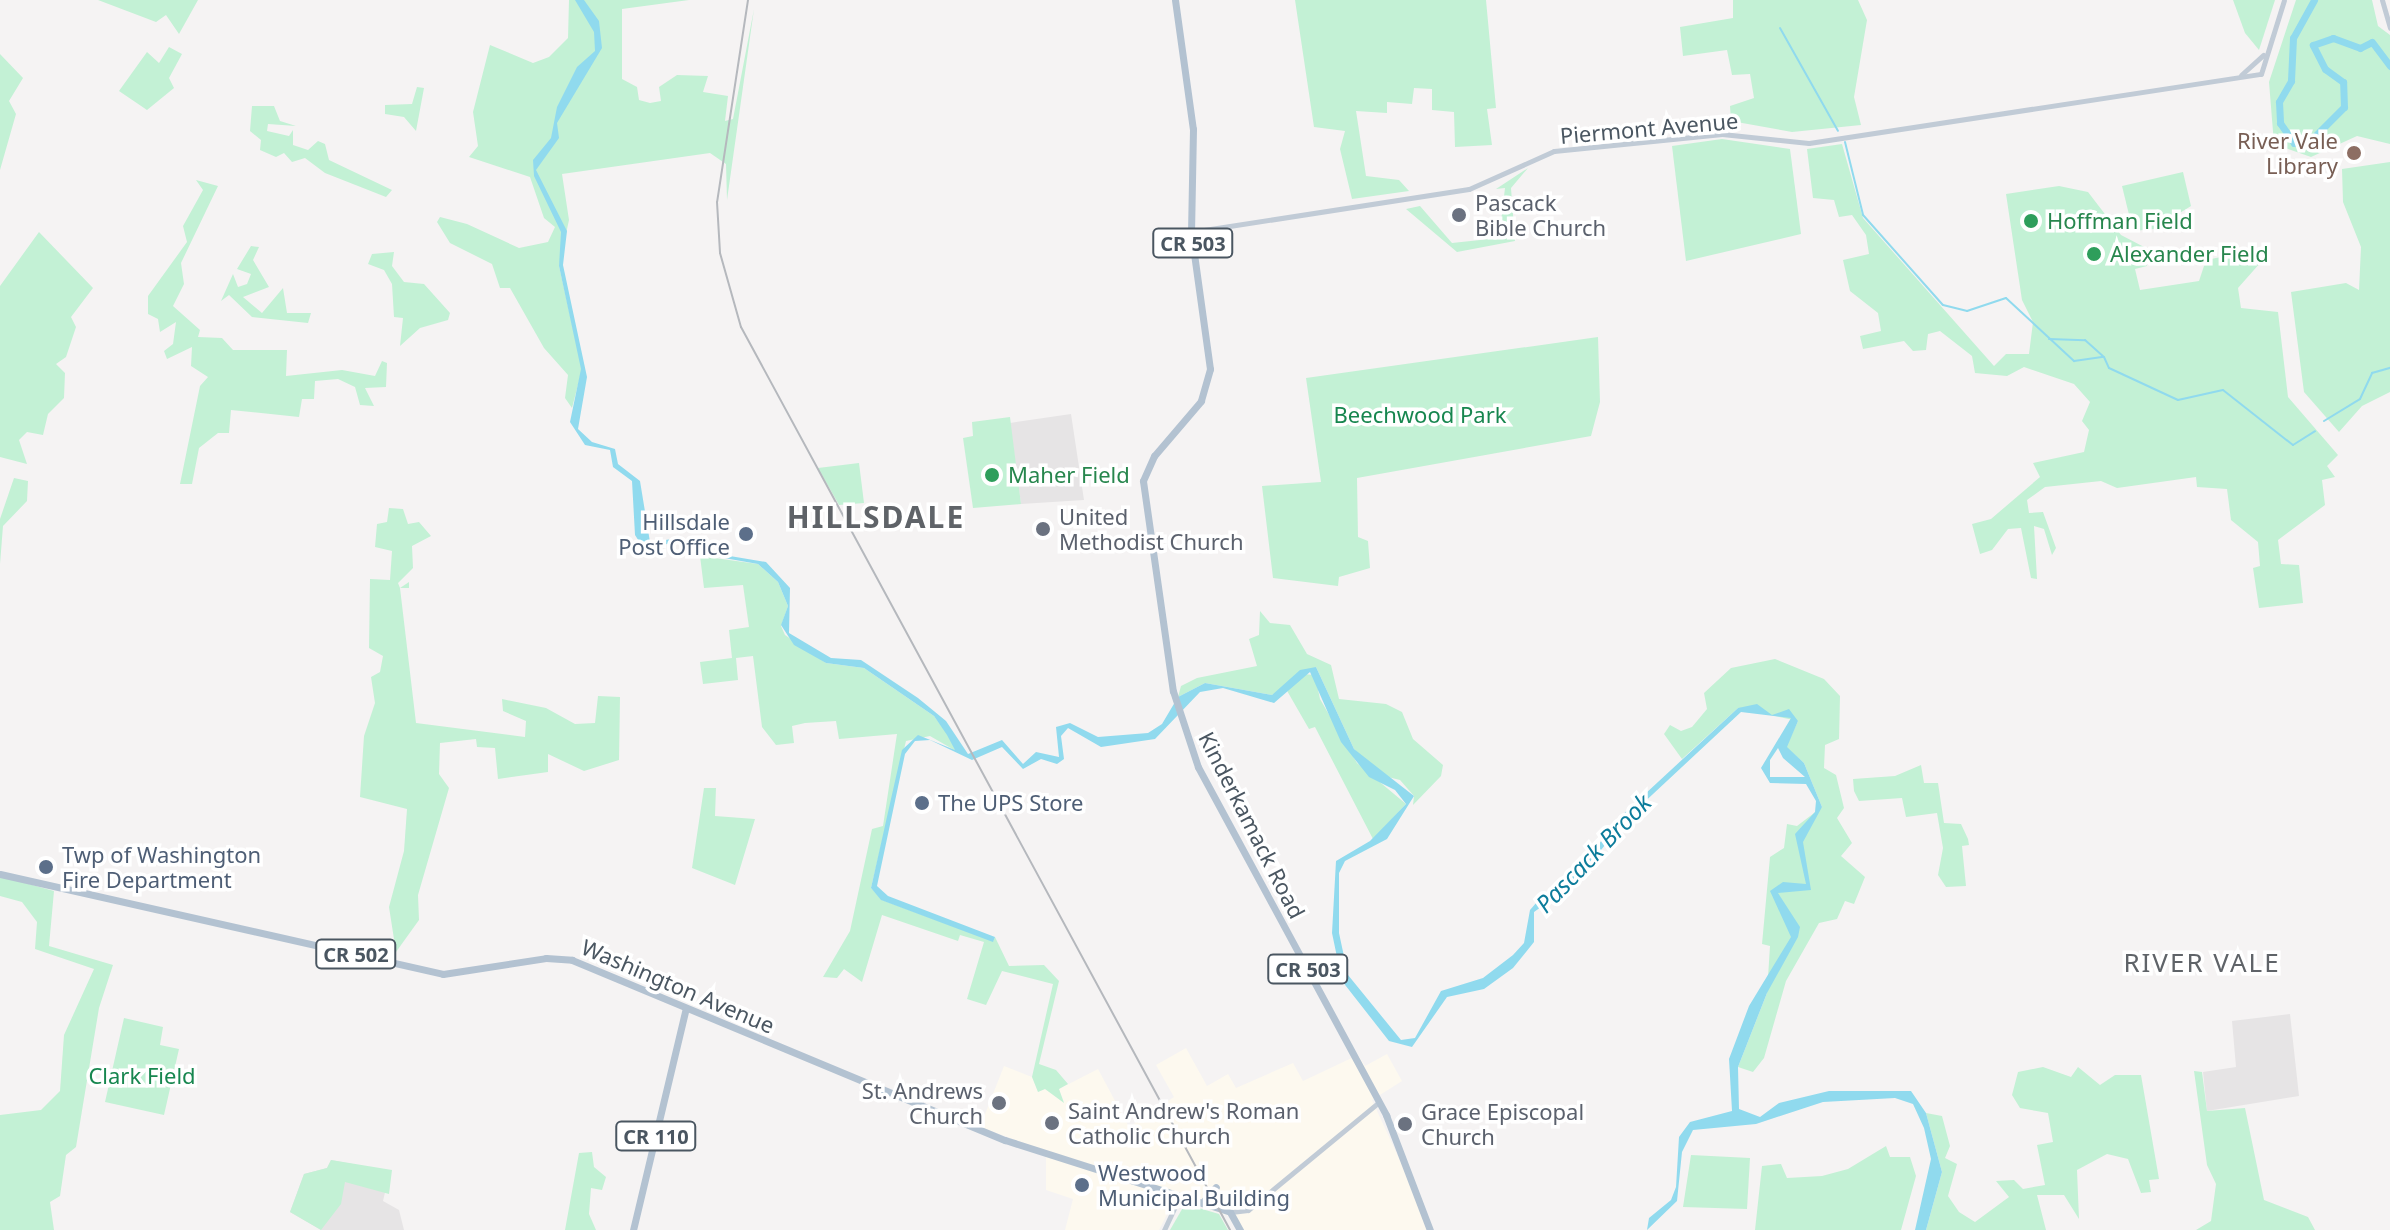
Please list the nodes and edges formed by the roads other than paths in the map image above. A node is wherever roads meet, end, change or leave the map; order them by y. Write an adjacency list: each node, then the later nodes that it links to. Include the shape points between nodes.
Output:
1 (1175, 0): 7 (main road, Kinderkamack Road / CR 503, via 1193,129)
2 (2284, 0): 5 (main road)
3 (2382, 0): 4 (main road)
4 (2390, 28)
5 (2266, 51): 6 (main road); 6 (main road, Piermont Avenue, via 2261,74)
6 (2235, 78): 7 (main road, Piermont Avenue, via 1809,143 1722,134 1554,151 1469,189)
7 (1191, 232): 10 (main road, Kinderkamack Road / CR 503, via 1209,376 1201,401 1154,456 1143,481 1178,712 1198,767)
8 (0, 874): 9 (main road, Washington Avenue / CR 502, via 443,974 559,957)
9 (686, 1008): 12 (main road, Washington Avenue / CR 502, via 1005,1140); 15 (main road, CR 110)
10 (1379, 1102): 14 (main road, via 1248,1210); 18 (main road, Kinderkamack Road / CR 503)
11 (1216, 1187): 13 (main road)
12 (1180, 1196): 13 (main road, Washington Avenue / CR 502); 16 (main road)
13 (1202, 1203): 14 (main road, Washington Avenue / CR 502)
14 (1230, 1212): 17 (main road)
15 (633, 1230)
16 (1164, 1230)
17 (1240, 1230)
18 (1430, 1230)

